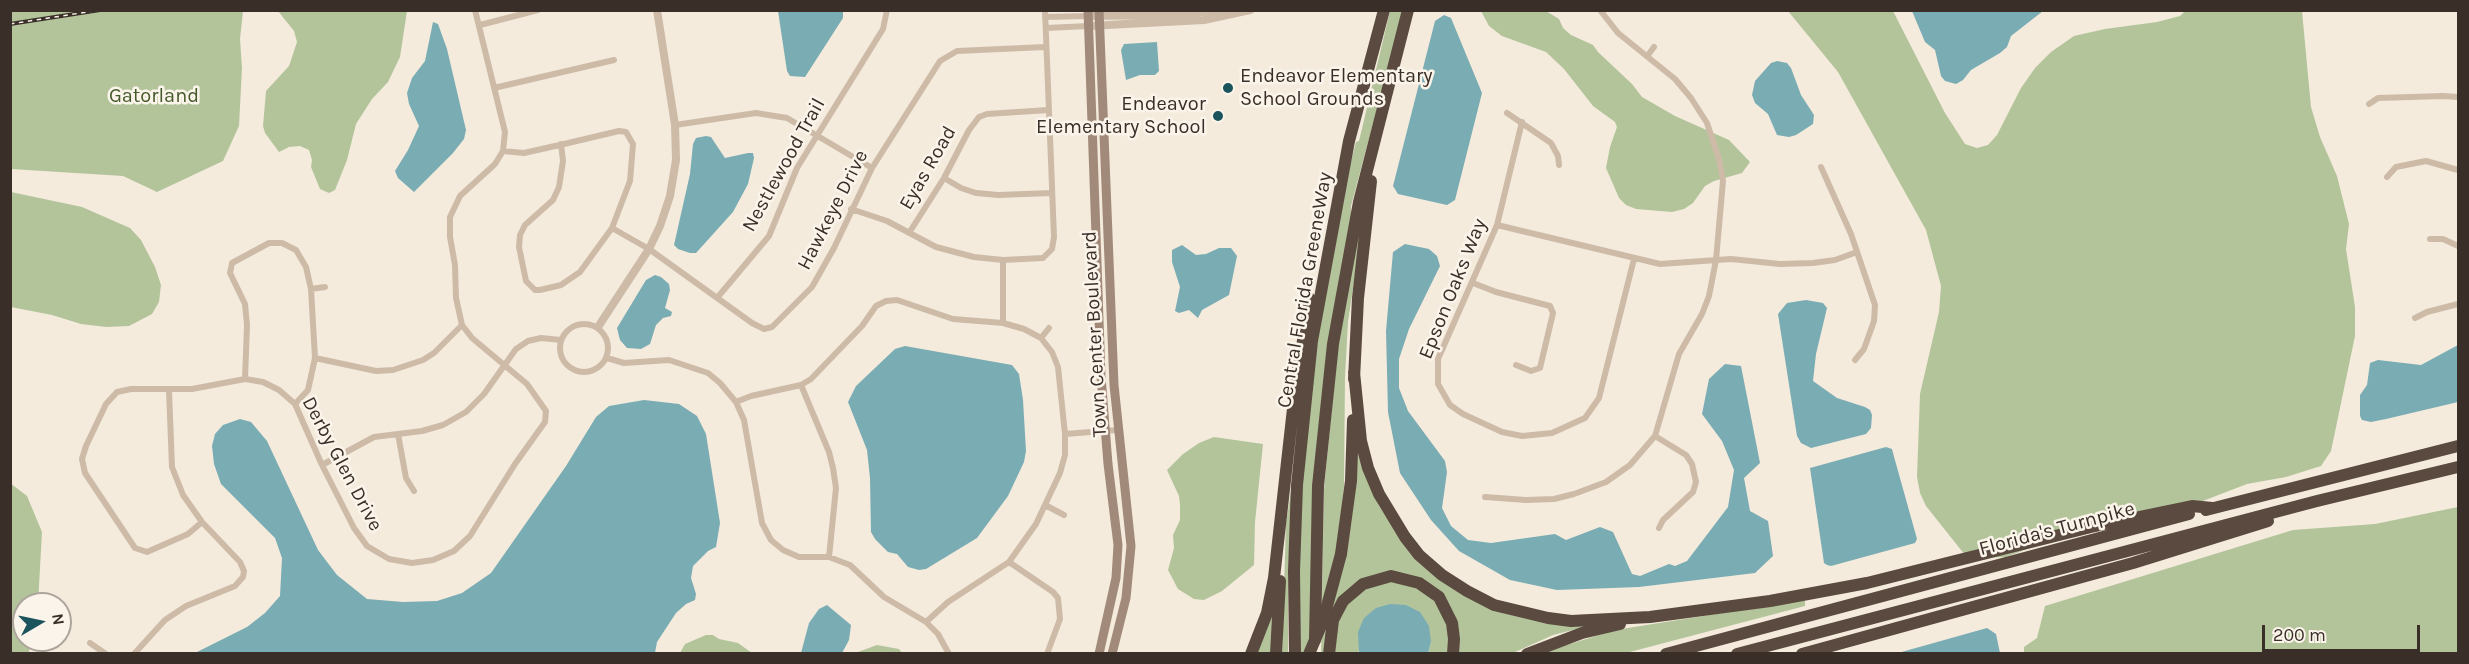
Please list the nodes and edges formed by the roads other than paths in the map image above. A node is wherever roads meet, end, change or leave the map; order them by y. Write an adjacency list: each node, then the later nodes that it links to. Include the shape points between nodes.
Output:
1 (475, 10): 13 (street)
2 (538, 10): 13 (street)
3 (657, 10): 26 (street)
4 (887, 10): 27 (street, Nestlewood Trail, via 883,29)
5 (1217, 10): 11 (street)
6 (1250, 10): 11 (street, via 1204,20)
7 (1384, 10): 28 (highway, Central Florida GreeneWay)
8 (1408, 10): 23 (highway, Central Florida GreeneWay)
9 (1600, 10): 17 (street, via 1618,33)
10 (1045, 14): 12 (street); 14 (street)
11 (1099, 17): 12 (street); 72 (main road, Town Center Boulevard)
12 (1088, 18): 14 (street); 73 (main road, Town Center Boulevard)
13 (480, 24): 19 (street)
14 (1046, 28): 16 (street)
15 (1654, 46): 17 (street)
16 (1045, 47): 22 (street); 33 (street, Hawkeye Drive, via 957,51 940,61)
17 (1648, 56): 48 (street, via 1675,79 1707,123 1723,181)
18 (614, 60): 19 (street)
19 (494, 88): 30 (street, via 505,132)
20 (2458, 97): 21 (street, via 2378,98)
21 (2369, 104)
22 (1048, 110): 36 (street, Eyas Road, via 979,117); 37 (street)
23 (1382, 112): 66 (highway, via 1368,201); 104 (highway, Central Florida GreeneWay, via 1353,230 1329,372 1317,506)
24 (1507, 113): 25 (street)
25 (1522, 122): 31 (street, via 1551,143); 39 (street, Epson Oaks Way)
26 (675, 124): 27 (street, via 756,113 787,118); 44 (street, via 676,160 670,196)
27 (818, 134): 33 (street); 52 (street, Nestlewood Trail, via 797,168 769,236)
28 (1349, 141): 78 (highway, via 1315,272); 102 (highway, Central Florida GreeneWay, via 1321,283 1303,417 1296,514)
29 (561, 144): 30 (street, via 524,153); 40 (street, via 619,131 631,137 630,181); 40 (street, via 560,187 520,235 519,247 530,287 540,290 571,280)
30 (503, 151): 56 (street, via 495,164 460,196 450,217)
31 (1559, 165)
32 (1821, 167): 45 (street)
33 (872, 168): 38 (street, Hawkeye Drive)
34 (2458, 170): 35 (street, via 2426,161 2396,168)
35 (2387, 177)
36 (944, 178): 37 (street, via 976,193); 41 (street, Eyas Road)
37 (1052, 193): 47 (street, via 1052,249 1043,258)
38 (851, 209): 41 (street); 52 (street, Hawkeye Drive, via 812,286 772,327 764,329)
39 (1497, 225): 46 (street); 49 (street, Epson Oaks Way)
40 (612, 228): 44 (street, Hawkeye Drive)
41 (909, 233): 47 (street, via 936,247)
42 (2430, 239): 43 (street, via 2444,239)
43 (2458, 246)
44 (649, 249): 52 (street, Hawkeye Drive); 57 (street)
45 (1857, 252): 48 (street, via 1813,263); 63 (street, via 1875,305 1864,349)
46 (1634, 259): 48 (street, via 1660,264); 49 (street, Epson Oaks Way, via 1599,398 1578,423 1552,434 1503,432 1462,414 1443,395 1438,384 1438,359)
47 (1003, 260): 55 (street)
48 (1716, 260): 76 (street, via 1709,296 1680,354)
49 (1473, 283): 64 (street, via 1550,306 1553,313 1540,368 1531,371)
50 (326, 287): 51 (street)
51 (311, 289): 61 (street); 67 (street, via 306,267 296,250 282,243 269,243 232,263 230,273 245,304)
52 (717, 298)
53 (2458, 304): 54 (street)
54 (2415, 318)
55 (1003, 323): 59 (street); 68 (street, via 953,319 897,300 886,302 876,306 862,326)
56 (462, 325): 61 (street, via 423,360 393,370 376,371); 65 (street, Derby Glen Drive)
57 (598, 327): 60 (street, via 580,324 565,332); 62 (street, via 607,339)
58 (1049, 328): 59 (street)
59 (1041, 338): 75 (street, via 1058,367)
60 (561, 340): 62 (street, via 564,361 580,373 599,369); 65 (street, via 528,341 516,349)
61 (315, 358): 71 (street, via 308,390)
62 (607, 358): 70 (street, via 624,363 669,360 692,366 708,373)
63 (1855, 360)
64 (1516, 365)
65 (504, 366): 74 (street, via 466,412 443,425); 79 (street, Derby Glen Drive, via 539,400 546,411 545,422 470,536 454,551 412,563 389,559 367,546)
66 (1354, 372): 91 (highway, via 1361,441 1379,494 1419,555 1442,575 1494,605 1520,613 1571,621); 103 (highway, bridge, via 1351,481 1341,554 1323,621)
67 (245, 379): 69 (street, Derby Glen Drive); 71 (street, Derby Glen Drive, via 279,390)
68 (801, 386): 70 (street); 89 (street, via 833,468 836,488)
69 (169, 390): 87 (street, via 172,467 183,495); 87 (street, Derby Glen Drive, via 117,392 106,404 86,446 82,459 85,473 135,548 147,552 188,534)
70 (736, 402): 89 (street, via 744,420 762,523 771,540 799,556)
71 (295, 404): 79 (street, Derby Glen Drive)
72 (1117, 430): 73 (street); 99 (main road, Town Center Boulevard, via 1131,546 1126,598)
73 (1105, 431): 75 (street); 98 (main road, Town Center Boulevard, via 1118,545 1116,578)
74 (398, 434): 79 (street, via 374,437); 82 (street, via 406,478)
75 (1065, 434): 84 (street, via 1065,455)
76 (1655, 436): 83 (street, via 1630,465 1606,482 1574,494 1535,500); 88 (street, via 1686,455 1696,482 1693,492)
77 (2458, 446): 85 (highway, Florida's Turnpike)
78 (1289, 448): 100 (highway, via 1273,586); 101 (highway)
79 (322, 465)
80 (2458, 467): 81 (highway, Florida's Turnpike)
81 (2401, 481): 109 (highway, Florida's Turnpike); 110 (highway, via 2133,563)
82 (414, 491)
83 (1485, 497)
84 (1046, 505): 86 (street); 90 (street)
85 (2212, 508): 91 (highway, via 2192,506 2091,527 1867,583); 108 (highway, Florida's Turnpike)
86 (1064, 515)
87 (202, 522): 95 (street, via 240,562 243,577 235,586 171,615)
88 (1659, 528)
89 (830, 557): 92 (street, via 850,565 884,597)
90 (1009, 562): 92 (street, via 948,602); 97 (street, via 1058,598 1060,619)
91 (1650, 617): 107 (highway, via 1582,633)
92 (926, 622): 96 (street)
93 (90, 643): 94 (street)
94 (106, 654)
95 (134, 654)
96 (949, 654)
97 (1047, 654)
98 (1098, 654)
99 (1112, 654)
100 (1251, 654)
101 (1276, 654)
102 (1294, 654)
103 (1308, 654)
104 (1316, 654)
105 (1329, 654): 106 (highway, via 1333,620 1343,601 1363,584 1391,576 1419,583 1439,597 1452,623)
106 (1453, 654)
107 (1527, 654)
108 (1666, 654)
109 (1737, 654)
110 (1802, 654)

